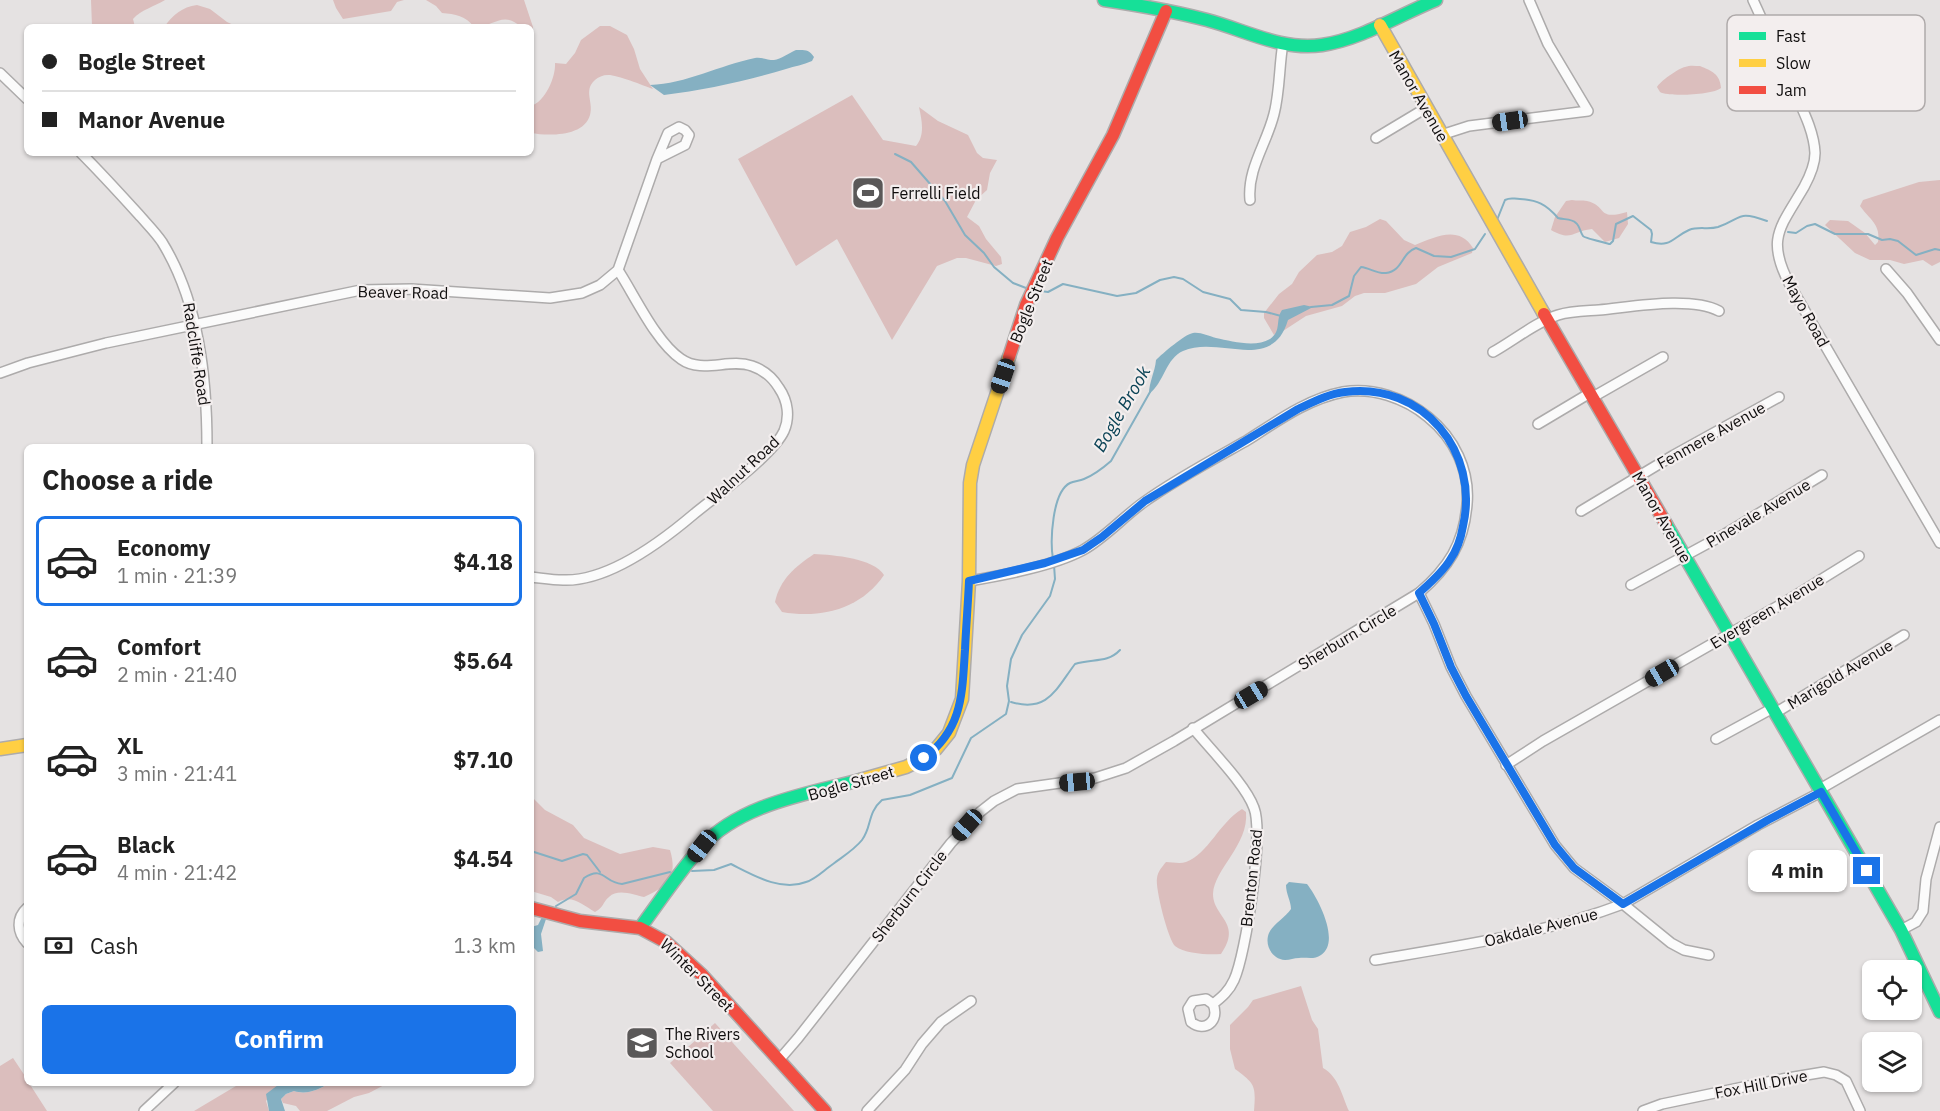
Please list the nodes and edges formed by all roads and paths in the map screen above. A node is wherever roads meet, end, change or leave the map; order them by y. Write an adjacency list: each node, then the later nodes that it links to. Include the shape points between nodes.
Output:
1 (1104, 0): 6 (street)
2 (1436, 0): 5 (street)
3 (1528, 0): 14 (street, via 1548,44 1588,111 1469,126)
4 (1753, 0): 7 (street, Mayo Road)
5 (1420, 3): 8 (street)
6 (1166, 11): 9 (street); 39 (street, Bogle Street, via 1113,135 1026,305 973,465)
7 (1760, 15)
8 (1380, 25): 9 (street, via 1325,45); 12 (street, Manor Avenue)
9 (1289, 44): 18 (street, via 1276,108 1250,179)
10 (0, 73): 11 (street)
11 (24, 96)
12 (1426, 108): 14 (street, Manor Avenue); 15 (street)
13 (1803, 111): 35 (street, Mayo Road, via 1815,160 1809,178 1781,225 1777,244 1781,266)
14 (1441, 135): 22 (street, Manor Avenue)
15 (1376, 138)
16 (84, 156): 23 (street, Radcliffe Road, via 161,240 188,296)
17 (657, 159): 20 (street)
18 (1250, 200)
19 (1886, 269): 24 (street)
20 (618, 270): 23 (street, Beaver Road, via 600,285 569,296 361,290); 38 (street, Walnut Road, via 666,346 682,360 702,366 752,366 772,376 785,397 788,413 784,430 777,443 735,480 637,556 594,575 564,581)
21 (1719, 311): 22 (street, via 1698,304 1640,305 1567,313)
22 (1548, 320): 25 (street); 28 (street, Manor Avenue)
23 (193, 324): 27 (street, Beaver Road); 31 (street, Radcliffe Road, via 202,365)
24 (1940, 340)
25 (1493, 352)
26 (1663, 357): 28 (street)
27 (0, 373)
28 (1592, 395): 30 (street); 33 (street, Manor Avenue)
29 (1779, 397): 33 (street, Fenmere Avenue)
30 (1538, 424)
31 (207, 444)
32 (1822, 475): 36 (street, Pinevale Avenue)
33 (1639, 476): 34 (street, Fenmere Avenue); 36 (street, Manor Avenue)
34 (1581, 511)
35 (1940, 543)
36 (1684, 555): 40 (street, Pinevale Avenue); 42 (street, Manor Avenue)
37 (1859, 556): 42 (street, Evergreen Avenue)
38 (534, 576)
39 (969, 581): 41 (street, Sherburn Circle, via 1063,558 1093,544 1145,501 1298,409 1337,394 1367,392 1393,396 1439,426 1456,449 1463,469 1467,503 1461,535 1451,560); 58 (street, Bogle Street, via 962,699 949,733 936,749 906,767 779,802 730,824 702,846)
40 (1631, 585)
41 (1419, 593): 48 (street, Sherburn Circle); 52 (street, via 1451,667)
42 (1730, 634): 44 (street, Evergreen Avenue); 46 (street, Manor Avenue)
43 (1904, 635): 46 (street, Marigold Avenue)
44 (1675, 665)
45 (1662, 673): 52 (street)
46 (1774, 710): 49 (street, Marigold Avenue); 53 (street, Manor Avenue)
47 (1940, 720): 53 (street, Oakdale Avenue)
48 (1193, 729): 64 (street, Brenton Road, via 1246,792 1258,821 1242,957 1233,982); 66 (street, Sherburn Circle, via 1112,774 1017,789 980,812 951,843)
49 (1716, 739)
50 (24, 746): 51 (street)
51 (0, 748)
52 (1506, 765): 55 (street, via 1555,845 1574,868)
53 (1820, 791): 55 (street, Oakdale Avenue); 59 (street, Manor Avenue)
54 (1940, 827): 59 (street, via 1926,879 1923,911 1916,922)
55 (1623, 904): 61 (street, via 1671,943); 62 (street, Oakdale Avenue, via 1488,941)
56 (534, 909): 58 (street, Winter Street, via 580,921)
57 (24, 912): 60 (street, via 19,925)
58 (640, 928): 66 (street, Winter Street, via 658,936 684,958)
59 (1901, 930): 65 (street, Manor Avenue)
60 (24, 939)
61 (1709, 956)
62 (1375, 960)
63 (970, 1001): 70 (street, via 941,1022 905,1070)
64 (1213, 1004)
65 (1940, 1012)
66 (779, 1060): 69 (street, Winter Street)
67 (171, 1086): 68 (street)
68 (144, 1111)
69 (825, 1111)
70 (867, 1111)
71 (1643, 1111): 72 (street, Fox Hill Drive, via 1824,1072 1846,1081)
72 (1860, 1111)

